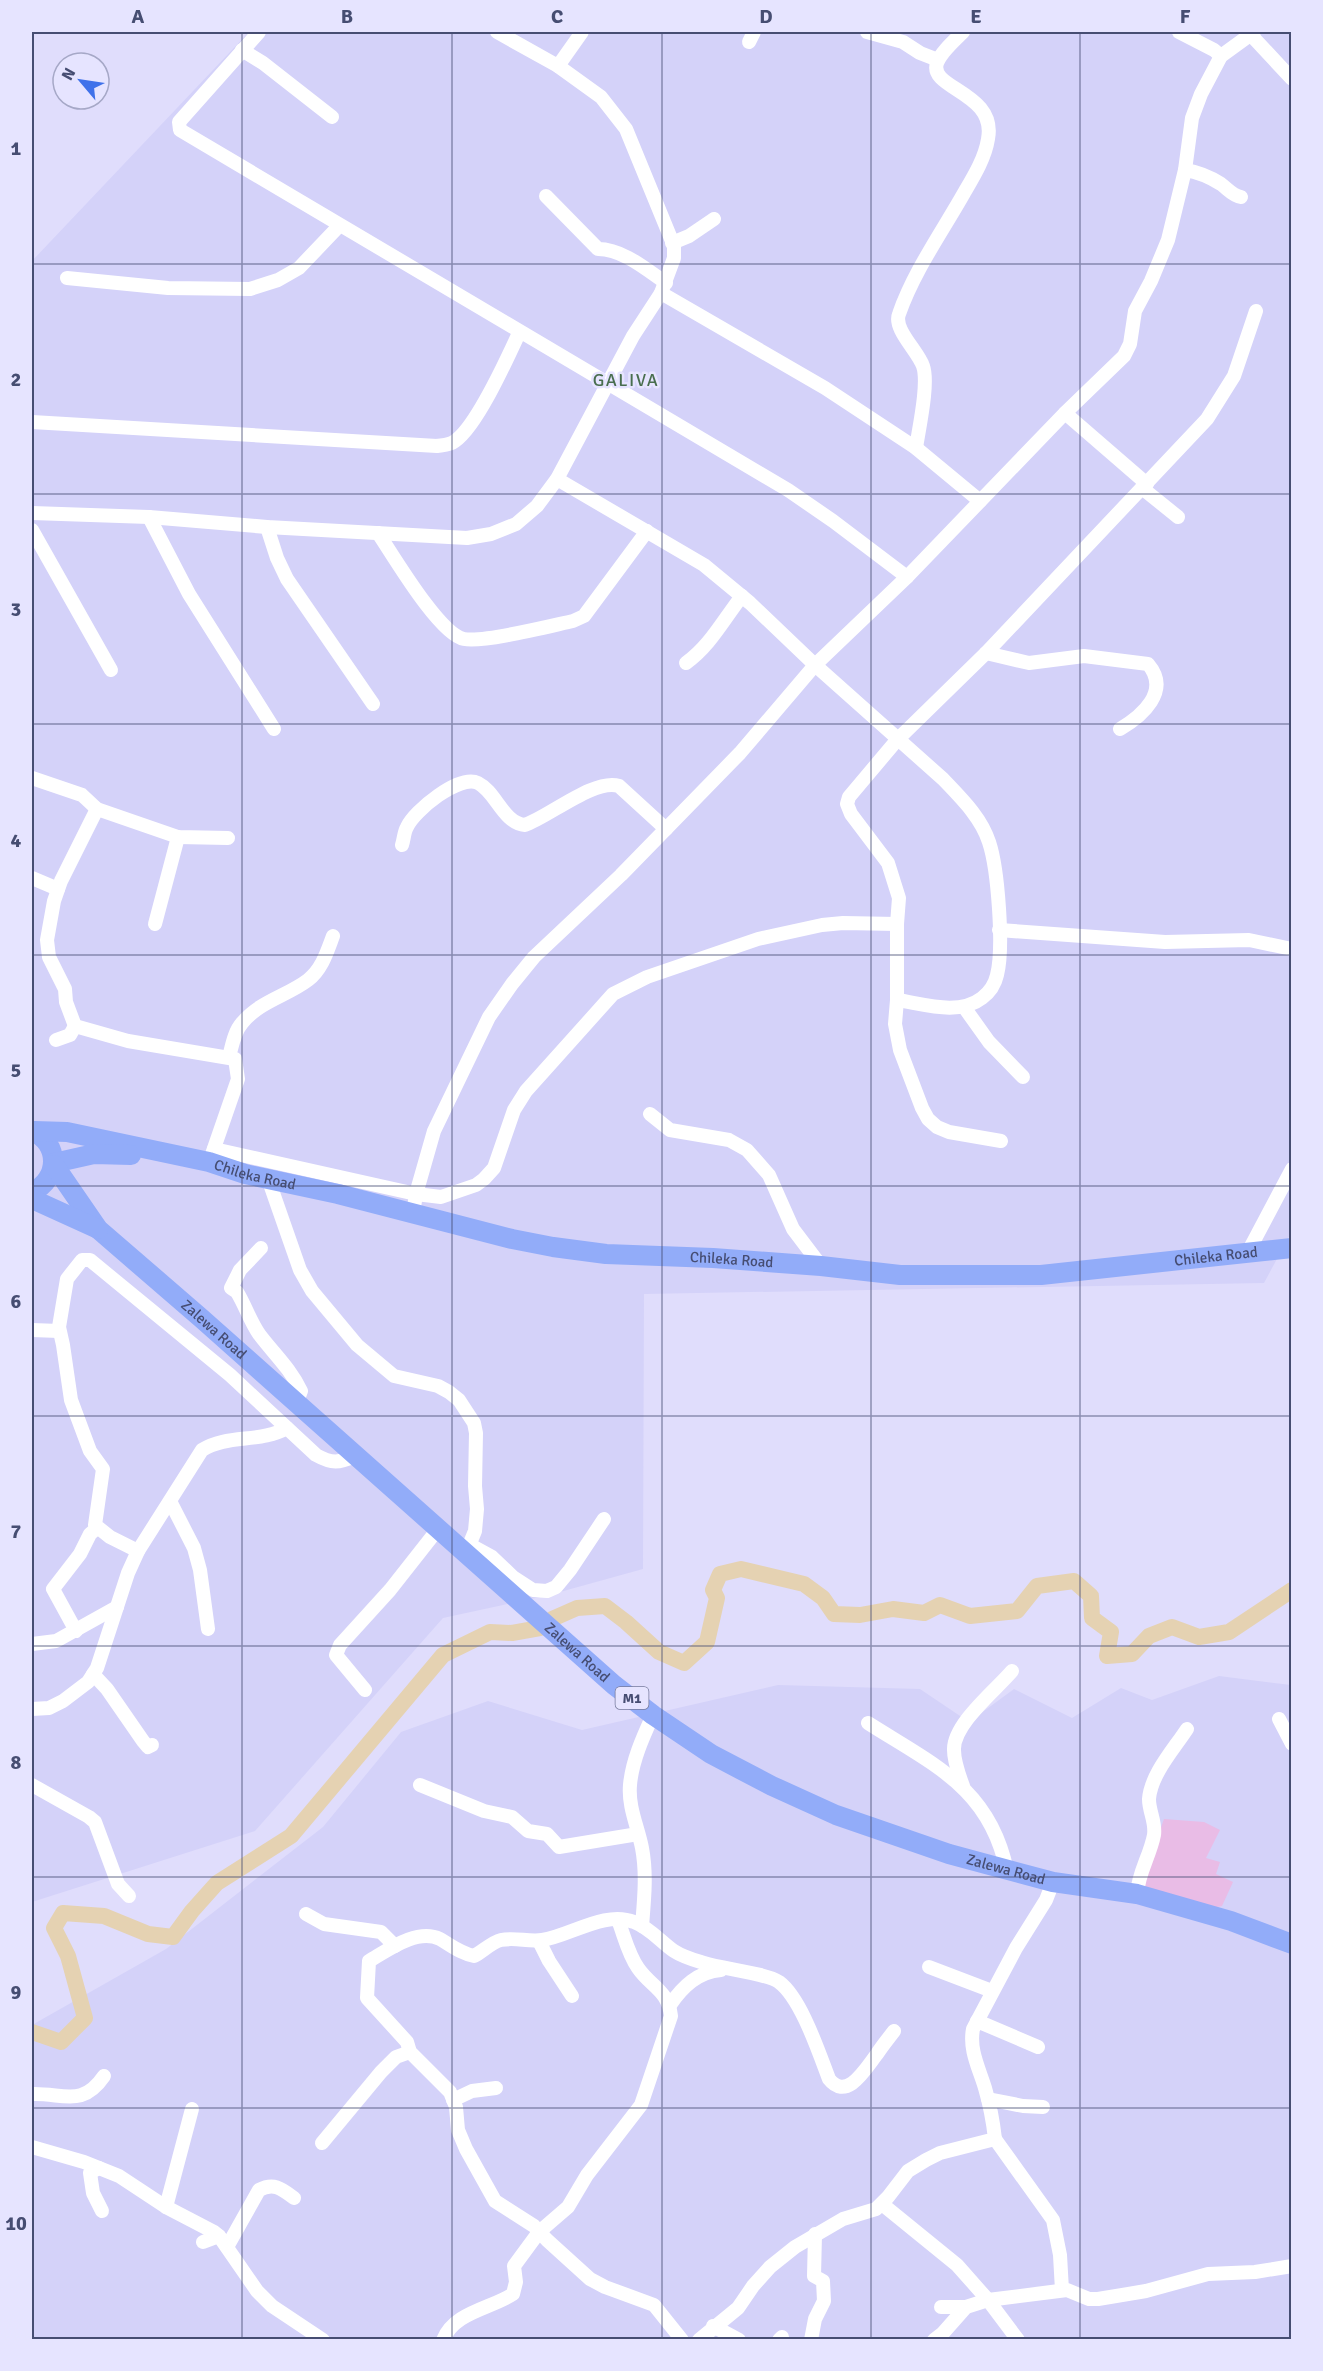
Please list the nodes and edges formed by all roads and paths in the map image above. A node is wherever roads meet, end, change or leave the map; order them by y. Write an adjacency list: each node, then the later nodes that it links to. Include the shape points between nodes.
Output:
1 (259, 32): 8 (street)
2 (497, 32): 11 (street)
3 (582, 32): 11 (street)
4 (867, 32): 10 (street, via 903,42)
5 (963, 32): 10 (street)
6 (1179, 32): 9 (street)
7 (1253, 33): 9 (street); 12 (street)
8 (242, 50): 13 (street); 18 (street, via 179,122 180,130)
9 (1221, 56): 14 (street, via 1192,118)
10 (938, 60): 27 (street, via 936,67 941,79 978,104 990,124 977,169 915,276 898,315 898,325 923,367 925,379)
11 (558, 66): 19 (street, via 601,97 626,129)
12 (1292, 79)
13 (332, 117)
14 (1185, 170): 16 (street, via 1198,172); 25 (street, via 1168,240 1135,311 1130,344 1111,370)
15 (546, 196): 21 (street, via 598,249 619,254)
16 (1241, 197)
17 (714, 219): 19 (street)
18 (339, 226): 20 (street, via 299,268 250,289 168,288); 23 (street)
19 (672, 243): 21 (street, via 674,258)
20 (67, 278)
21 (664, 288): 24 (street); 27 (street)
22 (1256, 311): 29 (street, via 1234,376 1207,419)
23 (519, 333): 24 (street); 26 (street, via 465,432 452,443 437,446)
24 (607, 383): 28 (street); 38 (street, via 788,490)
25 (1065, 414): 29 (street); 30 (street)
26 (32, 422)
27 (916, 448): 30 (street)
28 (557, 479): 36 (street); 37 (street, via 537,506 516,524 491,534 467,538)
29 (1144, 486): 33 (street); 40 (street)
30 (980, 501): 38 (street)
31 (32, 513): 32 (street)
32 (149, 517): 34 (street); 45 (street, via 189,594)
33 (1178, 517)
34 (267, 527): 37 (street); 44 (street, via 287,579)
35 (32, 530): 43 (street)
36 (647, 531): 37 (street, via 584,616 476,639 458,636 444,625 411,585); 39 (street, via 704,565)
37 (378, 532)
38 (907, 577): 42 (street)
39 (742, 596): 41 (street, via 711,639); 42 (street)
40 (986, 653): 46 (street, via 1029,663 1084,656 1148,664 1154,674 1154,697 1136,719); 47 (street)
41 (686, 663)
42 (815, 665): 47 (street); 50 (street, via 740,753)
43 (111, 670)
44 (373, 704)
45 (274, 729)
46 (1120, 729)
47 (897, 740): 57 (street, via 847,804 888,863 899,897); 58 (street, via 943,779 980,822 994,861)
48 (32, 778): 49 (street, via 82,795)
49 (97, 809): 51 (street); 55 (street)
50 (666, 829): 53 (street, via 613,784 598,786 525,825 514,822 480,783 469,782 447,789 426,805 406,828); 76 (street, via 534,957 489,1017 434,1131)
51 (178, 837): 52 (street); 56 (street)
52 (228, 838)
53 (402, 845)
54 (32, 878): 55 (street)
55 (58, 889): 63 (street, via 47,949 65,989)
56 (155, 924)
57 (897, 924): 61 (street); 76 (street, via 832,924 758,939 647,977 613,994 525,1090 494,1168 484,1179 441,1197)
58 (999, 930): 60 (street, via 1165,942 1249,940); 62 (street, via 1000,955 991,990)
59 (333, 936): 66 (street, via 325,958 308,980 263,1004 242,1023)
60 (1292, 949)
61 (897, 1000): 62 (street, via 927,1006); 70 (street, via 896,1036 928,1119 949,1132)
62 (964, 1006): 67 (street, via 989,1042)
63 (74, 1029): 64 (street, via 70,1035); 65 (street); 66 (street)
64 (56, 1040)
65 (67, 1051)
66 (229, 1057): 71 (street, via 235,1059 238,1079)
67 (1023, 1077)
68 (650, 1114): 84 (street, via 670,1130 729,1140 747,1150 769,1175 793,1229)
69 (33, 1131): 71 (highway, Chileka Road, via 68,1132 181,1156); 72 (highway, M1, via 51,1147)
70 (1001, 1141)
71 (212, 1156): 76 (street); 78 (highway, Chileka Road, via 245,1174)
72 (54, 1164): 74 (highway, via 94,1154 120,1153); 75 (highway, via 45,1184); 79 (highway, Zalewa Road / M1)
73 (1292, 1169): 82 (street)
74 (271, 1187): 83 (highway, via 507,1247 607,1262 770,1270 899,1283 1032,1283); 94 (street, via 300,1270 312,1291 357,1345 394,1376 449,1392 471,1417 476,1432 477,1509)
75 (32, 1192)
76 (416, 1194): 78 (street)
77 (32, 1199): 79 (highway, Zalewa Road / M1)
78 (413, 1214): 84 (highway, Chileka Road, via 552,1247 606,1254)
79 (98, 1229): 87 (highway, Zalewa Road / M1)
80 (261, 1248): 87 (street, via 240,1270 231,1288 237,1292 260,1335 294,1378 301,1391)
81 (1292, 1248): 82 (highway, Chileka Road)
82 (1248, 1252): 84 (highway, Chileka Road, via 1041,1275 900,1275)
83 (1292, 1258)
84 (821, 1266)
85 (32, 1330): 86 (street)
86 (59, 1331): 88 (street, via 67,1279 86,1258 230,1375); 92 (street, via 71,1400 90,1451 103,1469)
87 (296, 1404): 89 (highway, Zalewa Road / M1)
88 (287, 1428): 89 (street, via 327,1461 338,1464); 90 (street, via 271,1436 213,1444 202,1450)
89 (355, 1456): 93 (highway, Zalewa Road / M1)
90 (171, 1503): 95 (street); 97 (street, via 194,1548)
91 (604, 1519): 94 (street, via 570,1570 556,1587 547,1591 533,1590 492,1557)
92 (97, 1528): 95 (street); 98 (street, via 53,1589)
93 (438, 1529): 94 (highway, Zalewa Road / M1); 102 (street, via 340,1645 336,1655)
94 (468, 1549): 104 (highway, Zalewa Road / M1)
95 (138, 1551): 96 (street)
96 (117, 1607): 98 (street); 101 (street)
97 (208, 1629)
98 (76, 1631): 99 (street, via 56,1641)
99 (32, 1644)
100 (1012, 1671): 112 (street, via 955,1738 955,1762)
101 (93, 1674): 103 (street, via 63,1701 49,1708); 109 (street, via 143,1741)
102 (365, 1690)
103 (32, 1709)
104 (653, 1715): 113 (street, via 630,1788); 114 (highway, Zalewa Road / M1, via 711,1754 836,1815)
105 (1279, 1719): 108 (street)
106 (868, 1723): 112 (street)
107 (1187, 1729): 116 (street, via 1150,1787 1149,1804 1155,1828)
108 (1292, 1744)
109 (152, 1746)
110 (32, 1785): 117 (street, via 95,1822 118,1884)
111 (420, 1785): 113 (street, via 484,1811 512,1817 528,1831 547,1834 559,1847)
112 (963, 1786): 114 (street, via 987,1816 1003,1848)
113 (638, 1834): 120 (street, via 645,1883)
114 (1007, 1871): 115 (highway, Zalewa Road / M1)
115 (1053, 1882): 116 (highway, Zalewa Road / M1); 126 (street)
116 (1137, 1894): 122 (highway, Zalewa Road / M1, via 1231,1921)
117 (129, 1896)
118 (306, 1914): 123 (street, via 324,1923 381,1932)
119 (618, 1920): 120 (street); 121 (street, via 594,1923); 128 (street, via 639,1970)
120 (642, 1926): 125 (street, via 675,1952)
121 (539, 1941): 123 (street, via 498,1941 474,1956 427,1936); 127 (street)
122 (1292, 1944)
123 (395, 1946): 132 (street, via 369,1961 367,1998 407,2042)
124 (929, 1967): 126 (street)
125 (723, 1970): 128 (street, via 708,1971 698,1977); 130 (street, via 767,1977 787,1990 809,2026 834,2085 849,2085 861,2077)
126 (992, 1991): 129 (street)
127 (572, 1996)
128 (670, 2005): 148 (street, via 671,2016 641,2105 567,2207)
129 (977, 2021): 131 (street); 136 (street, via 971,2040 973,2056)
130 (894, 2031)
131 (1038, 2047)
132 (410, 2052): 137 (street, via 450,2092); 141 (street, via 396,2057 381,2072)
133 (104, 2076): 135 (street, via 95,2089 80,2097)
134 (496, 2088): 137 (street, via 472,2091)
135 (32, 2094)
136 (988, 2099): 138 (street); 140 (street)
137 (453, 2100): 148 (street, via 458,2130 495,2201)
138 (1044, 2107)
139 (192, 2109): 146 (street)
140 (995, 2139): 145 (street, via 940,2153 908,2171); 153 (street, via 1053,2220)
141 (322, 2143)
142 (32, 2147): 143 (street)
143 (99, 2168): 146 (street, via 119,2176); 147 (street, via 90,2173 93,2193)
144 (294, 2198): 151 (street, via 275,2186 259,2190)
145 (882, 2204): 149 (street); 154 (street, via 957,2265)
146 (166, 2207): 151 (street)
147 (102, 2211)
148 (539, 2232): 159 (street, via 514,2266 513,2294 465,2316 452,2325); 160 (street, via 590,2279 654,2305)
149 (815, 2234): 157 (street, via 770,2267 738,2308); 163 (street, via 814,2276 823,2281 824,2301)
150 (203, 2242): 151 (street)
151 (223, 2242): 158 (street, via 272,2306)
152 (1292, 2266): 153 (street, via 1208,2274 1098,2300)
153 (1062, 2290): 154 (street)
154 (988, 2300): 156 (street); 165 (street)
155 (941, 2307): 156 (street)
156 (966, 2307): 164 (street)
157 (713, 2326): 161 (street); 162 (street)
158 (323, 2340)
159 (443, 2340)
160 (681, 2340)
161 (699, 2340)
162 (739, 2340)
163 (811, 2340)
164 (934, 2340)
165 (1018, 2340)

